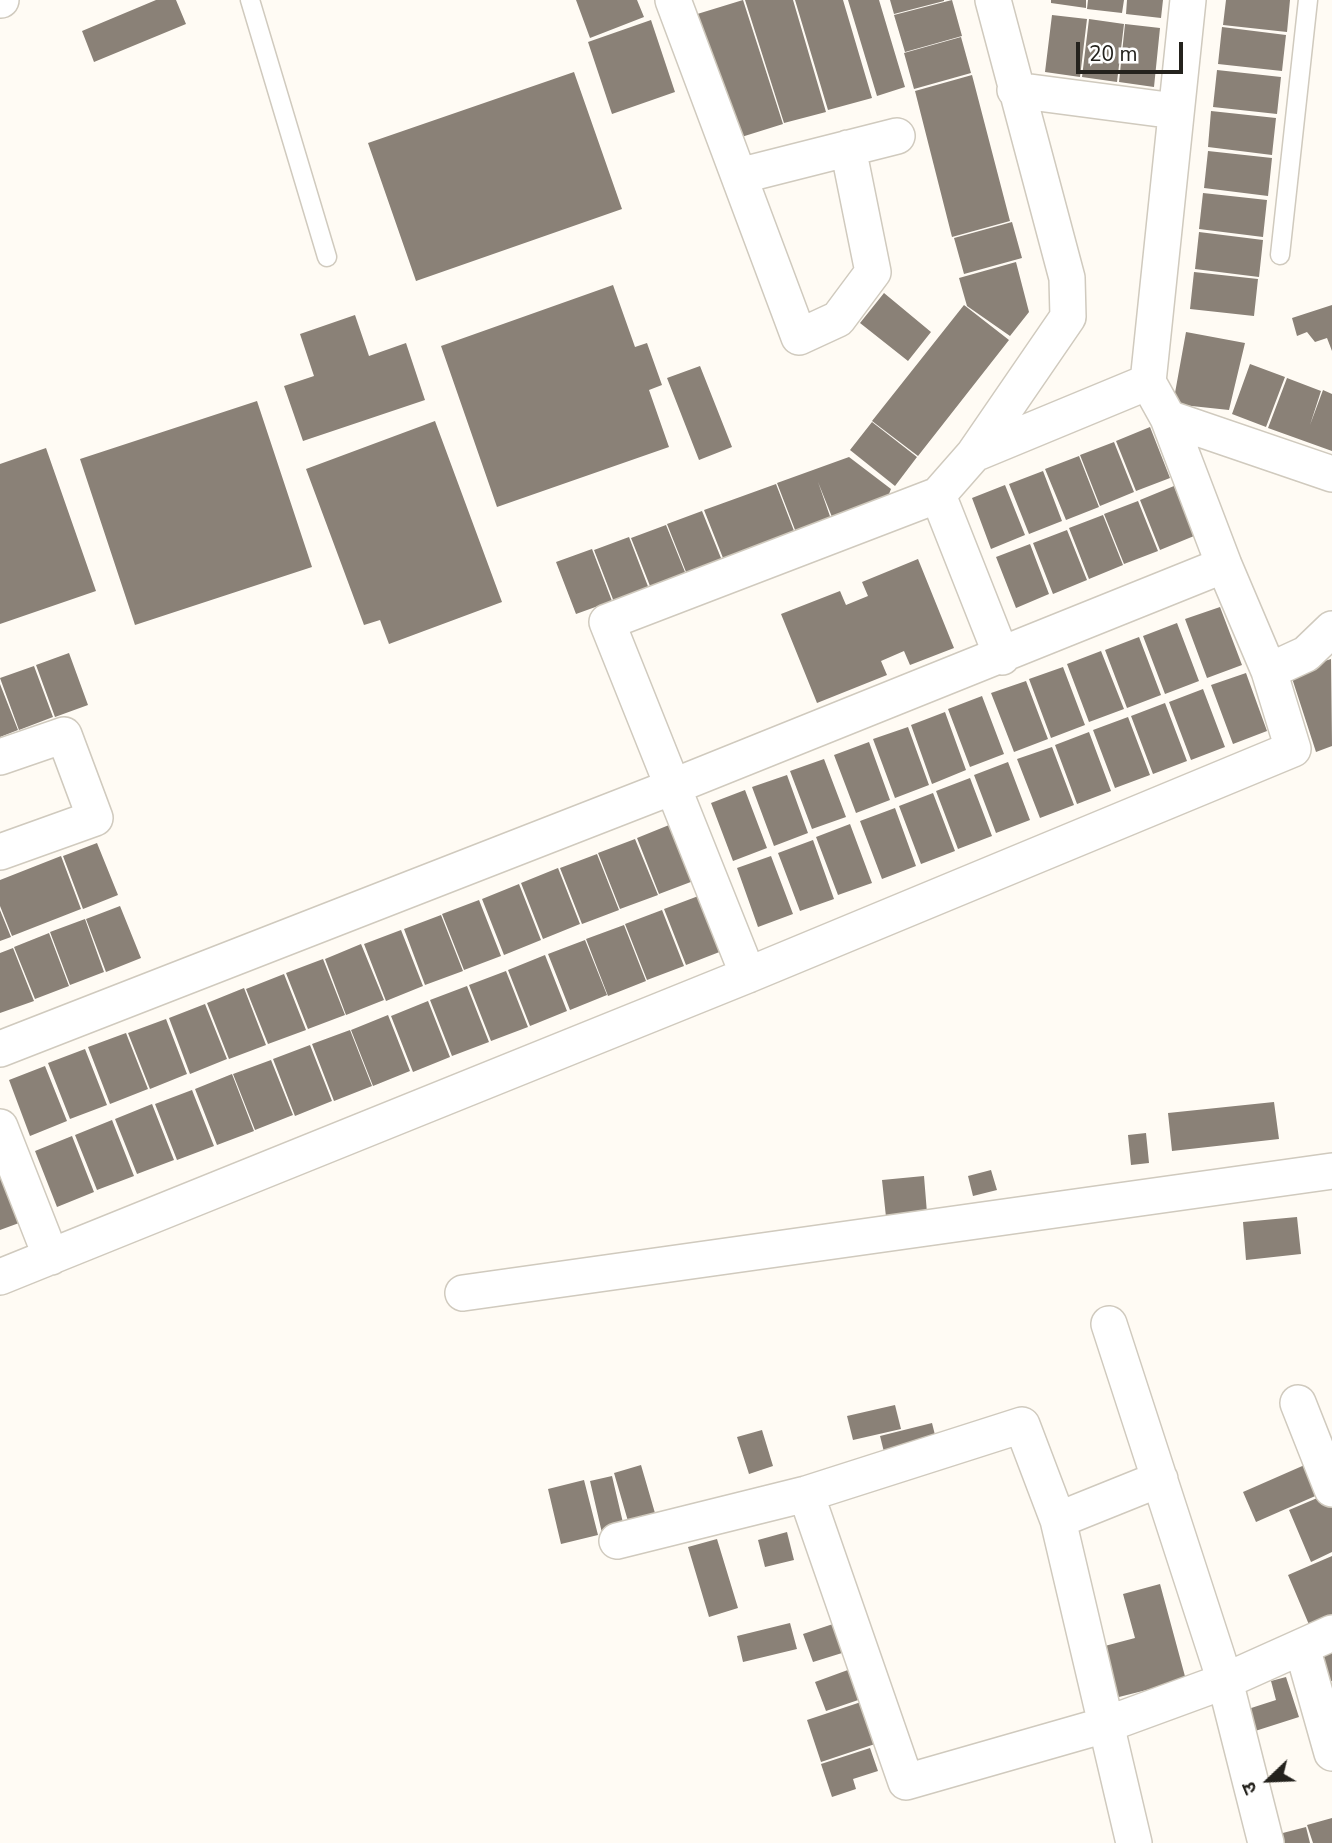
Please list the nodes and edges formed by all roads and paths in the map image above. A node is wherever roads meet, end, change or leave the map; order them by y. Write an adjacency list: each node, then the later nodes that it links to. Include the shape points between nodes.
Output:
1 (250, 0): 12 (lane)
2 (673, 0): 10 (street)
3 (993, 0): 6 (street)
4 (1188, 0): 7 (street)
5 (1308, 0): 11 (lane)
6 (1015, 90): 7 (street); 15 (street, via 1067,278 1068,317)
7 (1175, 111): 13 (street)
8 (897, 136): 9 (street)
9 (848, 148): 10 (street); 10 (street, via 873,272 838,319 799,337)
10 (739, 176)
11 (1280, 256)
12 (327, 257)
13 (1148, 382): 14 (street); 15 (street)
14 (1168, 418): 16 (street); 18 (street)
15 (974, 454): 17 (street)
16 (1332, 474)
17 (938, 495): 20 (street); 23 (street, via 607,622)
18 (1224, 565): 20 (street); 21 (street)
19 (1332, 629): 21 (street, via 1306,654)
20 (1002, 656): 23 (street)
21 (1269, 671): 25 (street, via 1293,749)
22 (0, 757): 24 (street, via 64,736 95,818)
23 (672, 787): 25 (street); 26 (street)
24 (0, 852)
25 (748, 975): 29 (street)
26 (0, 1049)
27 (0, 1127): 29 (street)
28 (1332, 1171): 31 (street)
29 (51, 1257): 30 (street)
30 (0, 1277)
31 (463, 1293)
32 (1110, 1324): 34 (street)
33 (1298, 1403): 35 (street)
34 (1160, 1479): 37 (street); 40 (street)
35 (1332, 1489)
36 (806, 1494): 37 (street, via 1022,1425); 38 (street); 41 (street, via 906,1782)
37 (1058, 1520): 41 (street)
38 (617, 1541)
39 (1317, 1640): 40 (street); 42 (street)
40 (1225, 1681): 41 (street); 44 (street)
41 (1105, 1725): 43 (street)
42 (1332, 1753)
43 (1135, 1843)
44 (1265, 1843)

